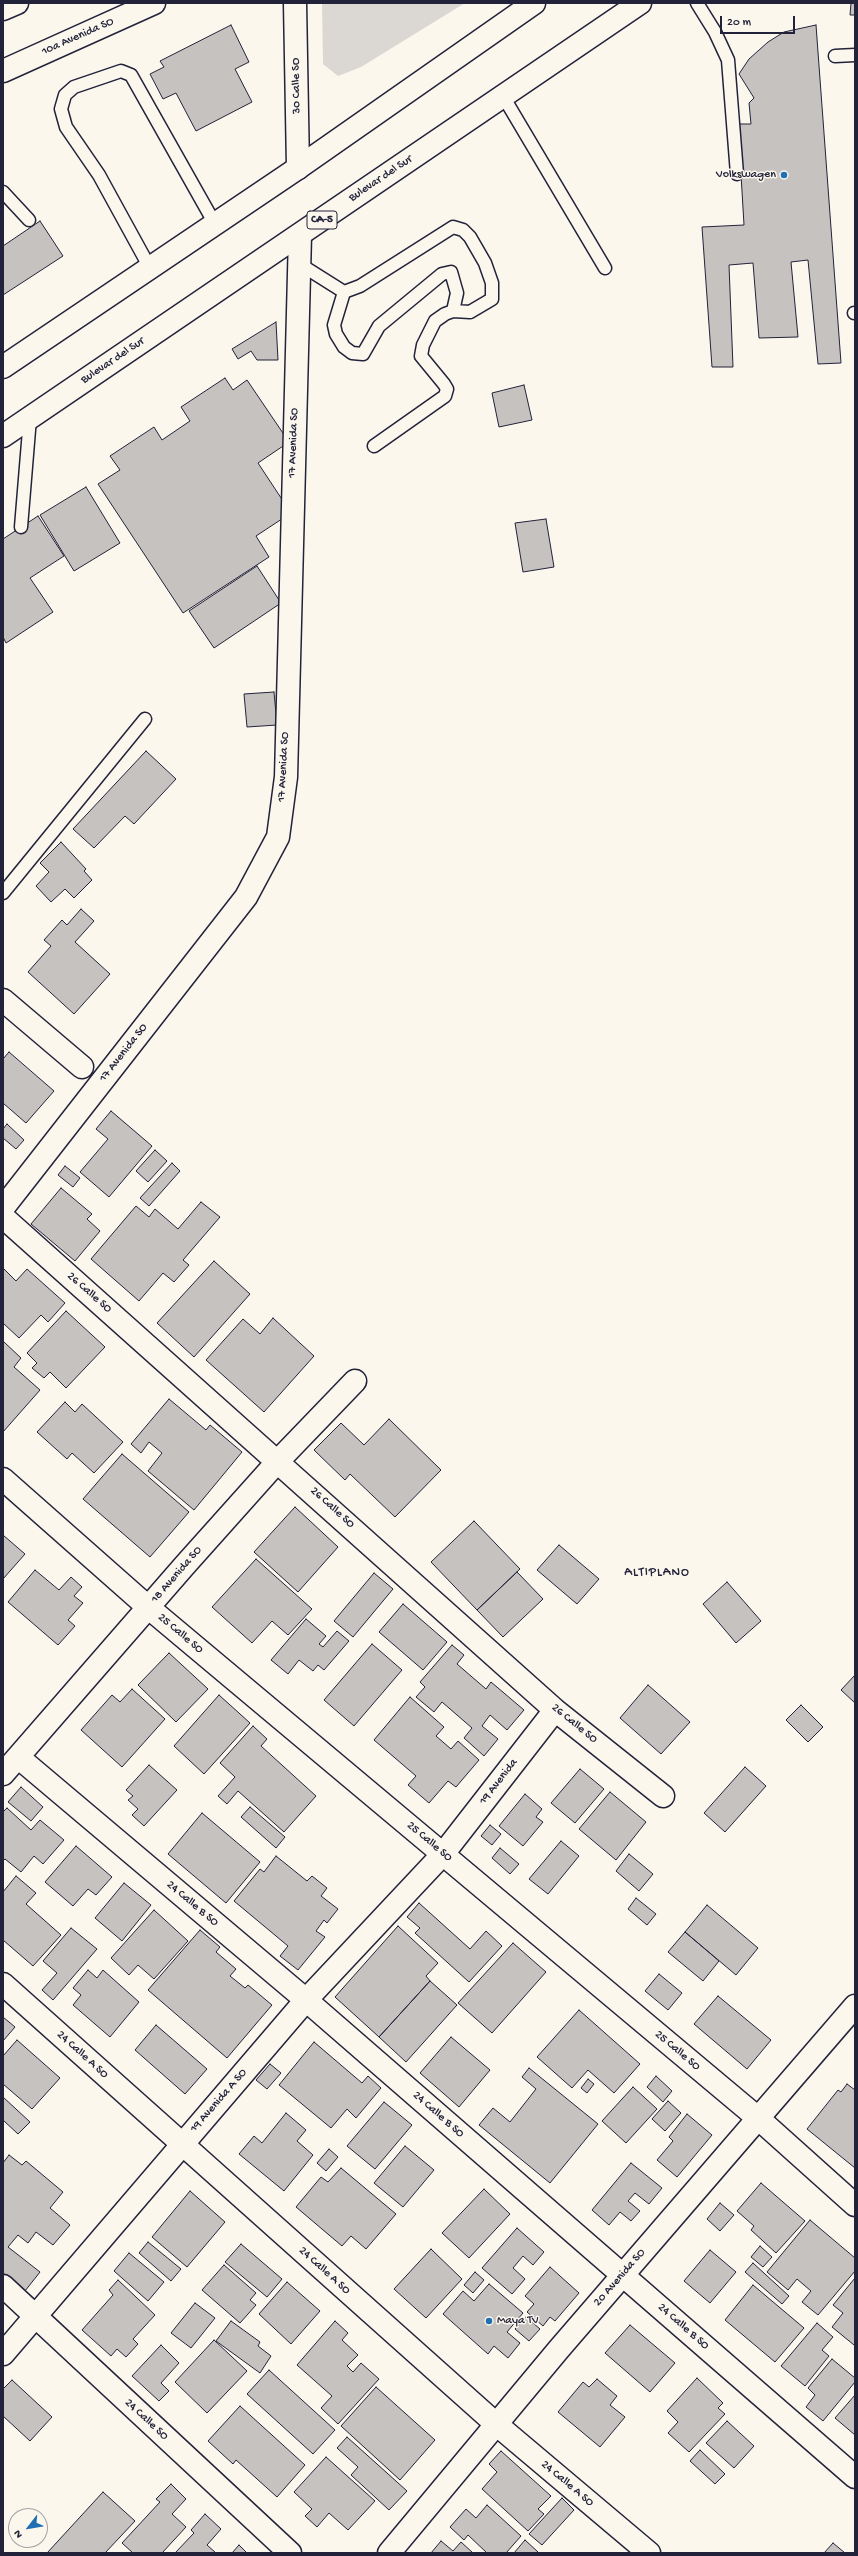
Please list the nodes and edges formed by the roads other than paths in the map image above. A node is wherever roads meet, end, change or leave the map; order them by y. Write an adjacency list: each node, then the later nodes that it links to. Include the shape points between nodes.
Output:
1 (17, 3): 7 (main road)
2 (154, 3): 10 (main road, 10a Avenida SO)
3 (295, 3): 12 (main road, 30 Calle SO)
4 (534, 3): 12 (main road)
5 (640, 3): 11 (main road, Bulevar del Sur / CA-5)
6 (696, 3): 13 (lane, via 715,32 728,60)
7 (3, 9)
8 (855, 55): 9 (lane)
9 (835, 56)
10 (3, 71)
11 (504, 96): 17 (main road, Bulevar del Sur / CA-5); 20 (lane)
12 (298, 168): 16 (main road)
13 (737, 174)
14 (3, 192): 15 (lane)
15 (29, 220)
16 (215, 224): 19 (main road); 19 (lane, via 131,75 120,71 74,87 64,95 61,110 66,127 99,175)
17 (300, 234): 18 (main road, 17 Avenida SO); 24 (main road, Bulevar del Sur / CA-5)
18 (298, 263): 21 (lane); 32 (main road, 17 Avenida SO, via 286,777 278,837 246,897)
19 (150, 268): 23 (main road)
20 (605, 268)
21 (344, 292): 22 (lane, via 334,325 344,347 352,353 363,354 379,326 442,274 451,272 458,293); 22 (lane, via 360,286 453,227 457,227 470,237 485,264 493,293 492,299 470,312)
22 (453, 311): 26 (lane, via 435,322 422,345 421,356 444,384 447,389 445,396)
23 (3, 367)
24 (30, 418): 25 (main road, Bulevar del Sur / CA-5); 27 (lane)
25 (3, 436)
26 (374, 446)
27 (21, 527)
28 (145, 719): 29 (lane)
29 (3, 893)
30 (3, 1000): 31 (main road)
31 (82, 1067)
32 (3, 1208)
33 (3, 1217): 35 (main road, 26 Calle SO)
34 (355, 1381): 35 (main road, 18 Avenida SO)
35 (278, 1460): 37 (main road, 18 Avenida SO); 38 (main road, 26 Calle SO)
36 (3, 1479): 37 (main road, 25 Calle SO)
37 (149, 1608): 39 (main road, 18 Avenida SO); 42 (main road, 25 Calle SO)
38 (555, 1710): 41 (main road, 26 Calle SO); 42 (main road, 19 Avenida)
39 (18, 1757): 40 (main road, 18 Avenida SO); 44 (main road, 24 Calle B SO)
40 (3, 1774)
41 (663, 1796)
42 (443, 1854): 44 (main road, 19 Avenida A SO); 46 (main road, 25 Calle SO)
43 (3, 1984): 47 (main road, 24 Calle A SO)
44 (306, 2000): 47 (main road, 19 Avenida A SO); 49 (main road, 24 Calle B SO)
45 (855, 2006): 46 (main road, 20 Avenida SO)
46 (759, 2119): 48 (main road, 25 Calle SO); 49 (main road, 20 Avenida SO)
47 (182, 2144): 51 (main road, 19 Avenida A SO); 53 (main road, 24 Calle A SO)
48 (855, 2205)
49 (623, 2275): 53 (main road, 20 Avenida SO); 54 (main road, 24 Calle B SO)
50 (3, 2286): 51 (main road, 24 Calle SO)
51 (35, 2318): 52 (main road, 19 Avenida A SO); 55 (main road, 24 Calle SO)
52 (3, 2354)
53 (496, 2424): 56 (main road, 20 Avenida SO); 57 (main road, 24 Calle A SO)
54 (855, 2477)
55 (290, 2553)
56 (389, 2553)
57 (649, 2553)

